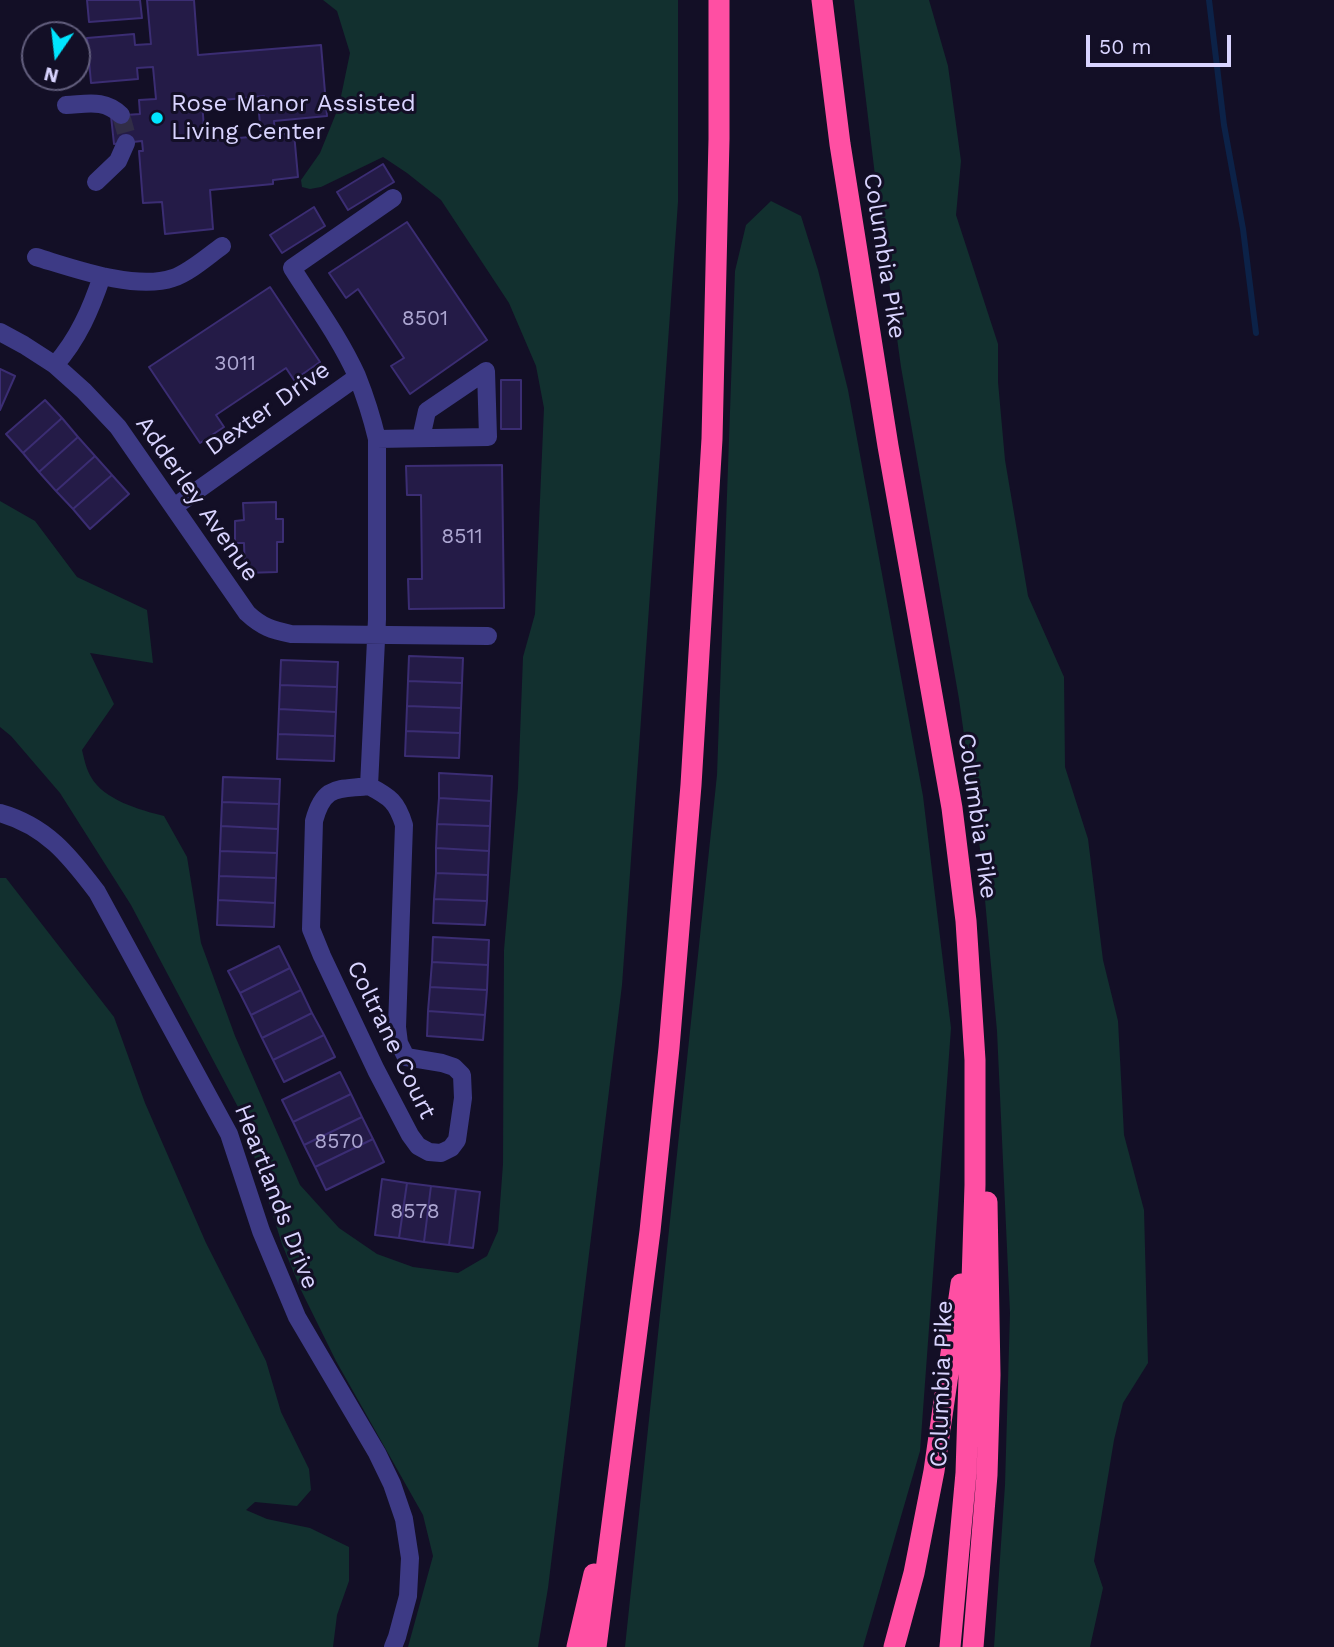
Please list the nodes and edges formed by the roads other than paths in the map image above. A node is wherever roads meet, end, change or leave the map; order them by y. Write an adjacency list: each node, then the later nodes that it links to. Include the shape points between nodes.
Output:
1 (719, 0): 25 (highway, via 712,439 691,785 663,1114)
2 (822, 0): 22 (highway, Columbia Pike, via 888,446 952,808 966,921)
3 (66, 105): 4 (street, via 100,103)
4 (121, 116)
5 (126, 143): 6 (street, via 118,161)
6 (96, 182)
7 (393, 198): 13 (street, via 292,268)
8 (222, 246): 10 (street, via 162,282)
9 (36, 257): 10 (street)
10 (102, 276): 12 (street, via 76,337)
11 (0, 332): 12 (street, Adderley Avenue)
12 (55, 365): 16 (street, Adderley Avenue, via 118,427)
13 (357, 377): 15 (street); 16 (street, Dexter Drive)
14 (421, 438): 14 (street, via 488,437 486,371 427,411); 15 (street)
15 (377, 439): 17 (street)
16 (174, 507): 17 (street, Adderley Avenue, via 259,624 291,634)
17 (376, 635): 18 (street, Adderley Avenue); 19 (street)
18 (488, 636)
19 (369, 786): 21 (street, Coltrane Court, via 389,796 404,825 397,1027); 23 (street, Coltrane Court, via 338,789 317,807 310,912 311,929 322,956)
20 (0, 813): 26 (street, Heartlands Drive, via 20,819 49,838 97,892 229,1134 261,1231 297,1317 377,1453 404,1519 410,1558 408,1596)
21 (406, 1057): 23 (street); 23 (street, Coltrane Court, via 442,1063 462,1075 459,1132 452,1149 429,1152 418,1146)
22 (975, 1060): 24 (highway, Columbia Pike); 31 (highway, via 987,1185 990,1375)
23 (376, 1070)
24 (975, 1185): 29 (highway, via 934,1471); 30 (highway, Columbia Pike, via 965,1473)
25 (619, 1462): 27 (highway); 28 (highway)
26 (393, 1647)
27 (577, 1647)
28 (596, 1647)
29 (894, 1647)
30 (950, 1647)
31 (973, 1647)

